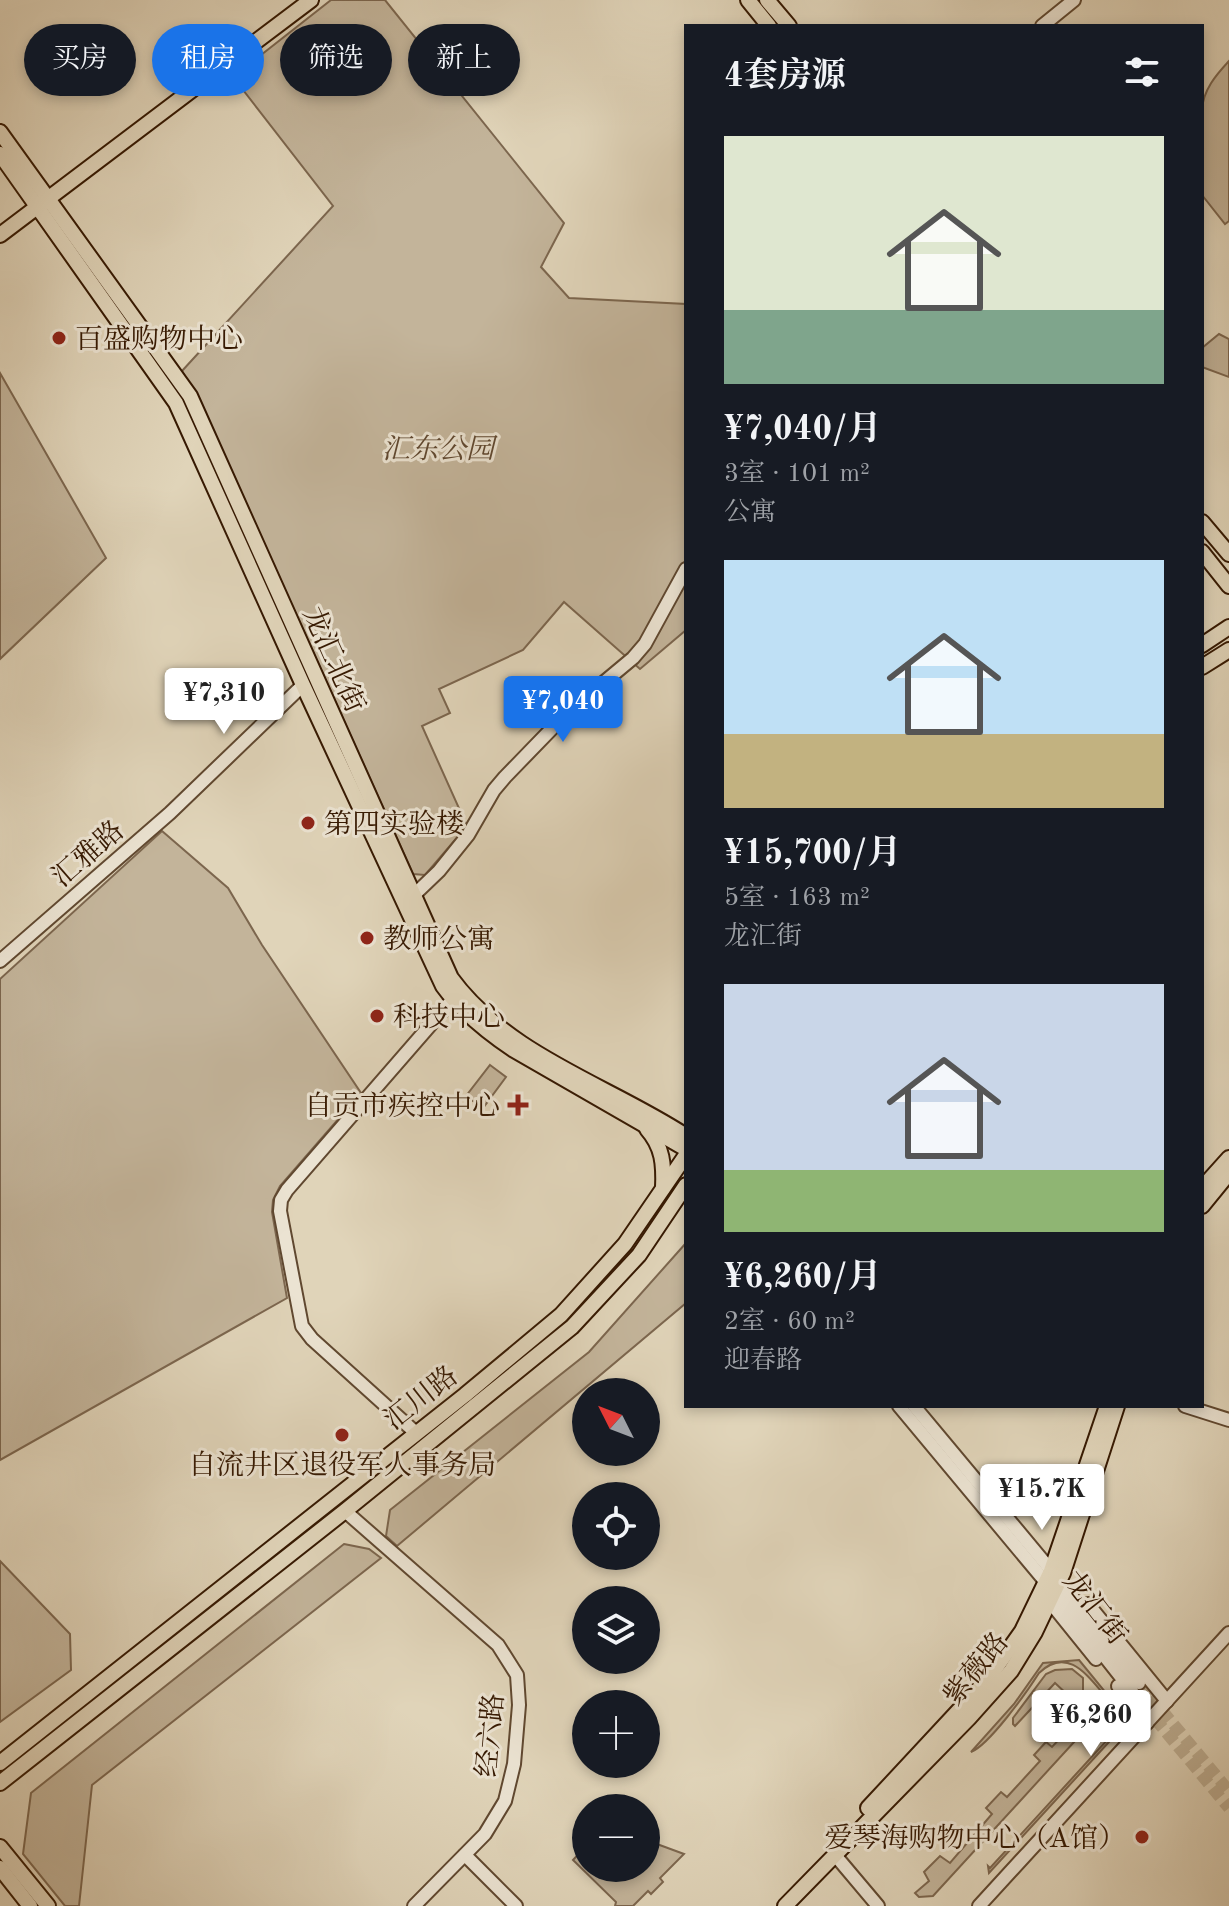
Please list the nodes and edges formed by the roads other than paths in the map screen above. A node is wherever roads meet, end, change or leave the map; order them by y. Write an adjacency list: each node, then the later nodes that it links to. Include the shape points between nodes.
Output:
1 (296, 0): 11 (main road)
2 (311, 0): 11 (main road)
3 (748, 0): 6 (main road)
4 (767, 0): 7 (main road)
5 (1074, 0): 8 (street)
6 (767, 24)
7 (787, 24)
8 (1044, 24)
9 (0, 132): 11 (main road, 龙汇北街)
10 (0, 154): 11 (main road, 龙汇北街)
11 (41, 199): 12 (main road); 13 (main road); 23 (main road, 龙汇北街, via 176,403); 24 (main road, 龙汇北街, via 190,396)
12 (0, 224)
13 (0, 235)
14 (1204, 524): 15 (main road)
15 (1229, 554)
16 (1204, 555): 18 (main road)
17 (684, 573): 24 (street, via 645,644 505,777 468,835)
18 (1229, 586)
19 (1229, 627): 20 (main road)
20 (1204, 644)
21 (1229, 650): 22 (main road)
22 (1204, 666)
23 (303, 685): 25 (street, 汇雅路, via 170,813); 26 (main road, 龙汇北街, via 420,940)
24 (414, 895): 27 (main road, 龙汇北街, via 451,978 472,1003 518,1042)
25 (0, 961)
26 (453, 999): 27 (main road, 龙汇北街, via 514,1050); 44 (street, via 287,1190 280,1211 302,1326)
27 (645, 1119): 28 (main road); 29 (main road, 龙汇北街); 30 (main road, 龙汇北街); 35 (main road, via 664,1163)
28 (684, 1120)
29 (684, 1135)
30 (684, 1150)
31 (684, 1155): 35 (main road, 汇川路)
32 (1229, 1158): 34 (main road)
33 (1229, 1173): 37 (main road)
34 (1204, 1186)
35 (663, 1189): 44 (main road, 汇川路, via 625,1244 561,1315)
36 (680, 1201): 45 (main road, 汇川路, via 639,1255 572,1327)
37 (1204, 1204)
38 (901, 1408): 46 (street, 龙汇街)
39 (916, 1408): 46 (street, 龙汇街)
40 (1106, 1408): 46 (main road, 紫薇路)
41 (1116, 1408): 46 (main road, 紫薇路)
42 (1191, 1408): 43 (street)
43 (1229, 1420)
44 (416, 1433): 51 (main road, 汇川路)
45 (345, 1511): 52 (main road, 汇川路); 54 (street, 经六路, via 498,1645 517,1675 509,1789 492,1825)
46 (1054, 1583): 48 (street, 龙汇街); 49 (street); 50 (street); 55 (main road, 紫薇路, via 1035,1632 1002,1682); 61 (main road, 紫薇路, via 988,1679)
47 (1229, 1633): 49 (street)
48 (1136, 1687)
49 (1167, 1701): 50 (street)
50 (1147, 1723): 64 (street)
51 (0, 1763)
52 (0, 1783)
53 (0, 1847): 58 (main road)
54 (465, 1855): 59 (street, 经六路); 60 (street)
55 (835, 1855): 62 (main road, 紫薇路); 63 (street)
56 (0, 1868): 57 (main road)
57 (30, 1906)
58 (48, 1906)
59 (414, 1906)
60 (516, 1906)
61 (774, 1906)
62 (785, 1906)
63 (878, 1906)
64 (979, 1906)

